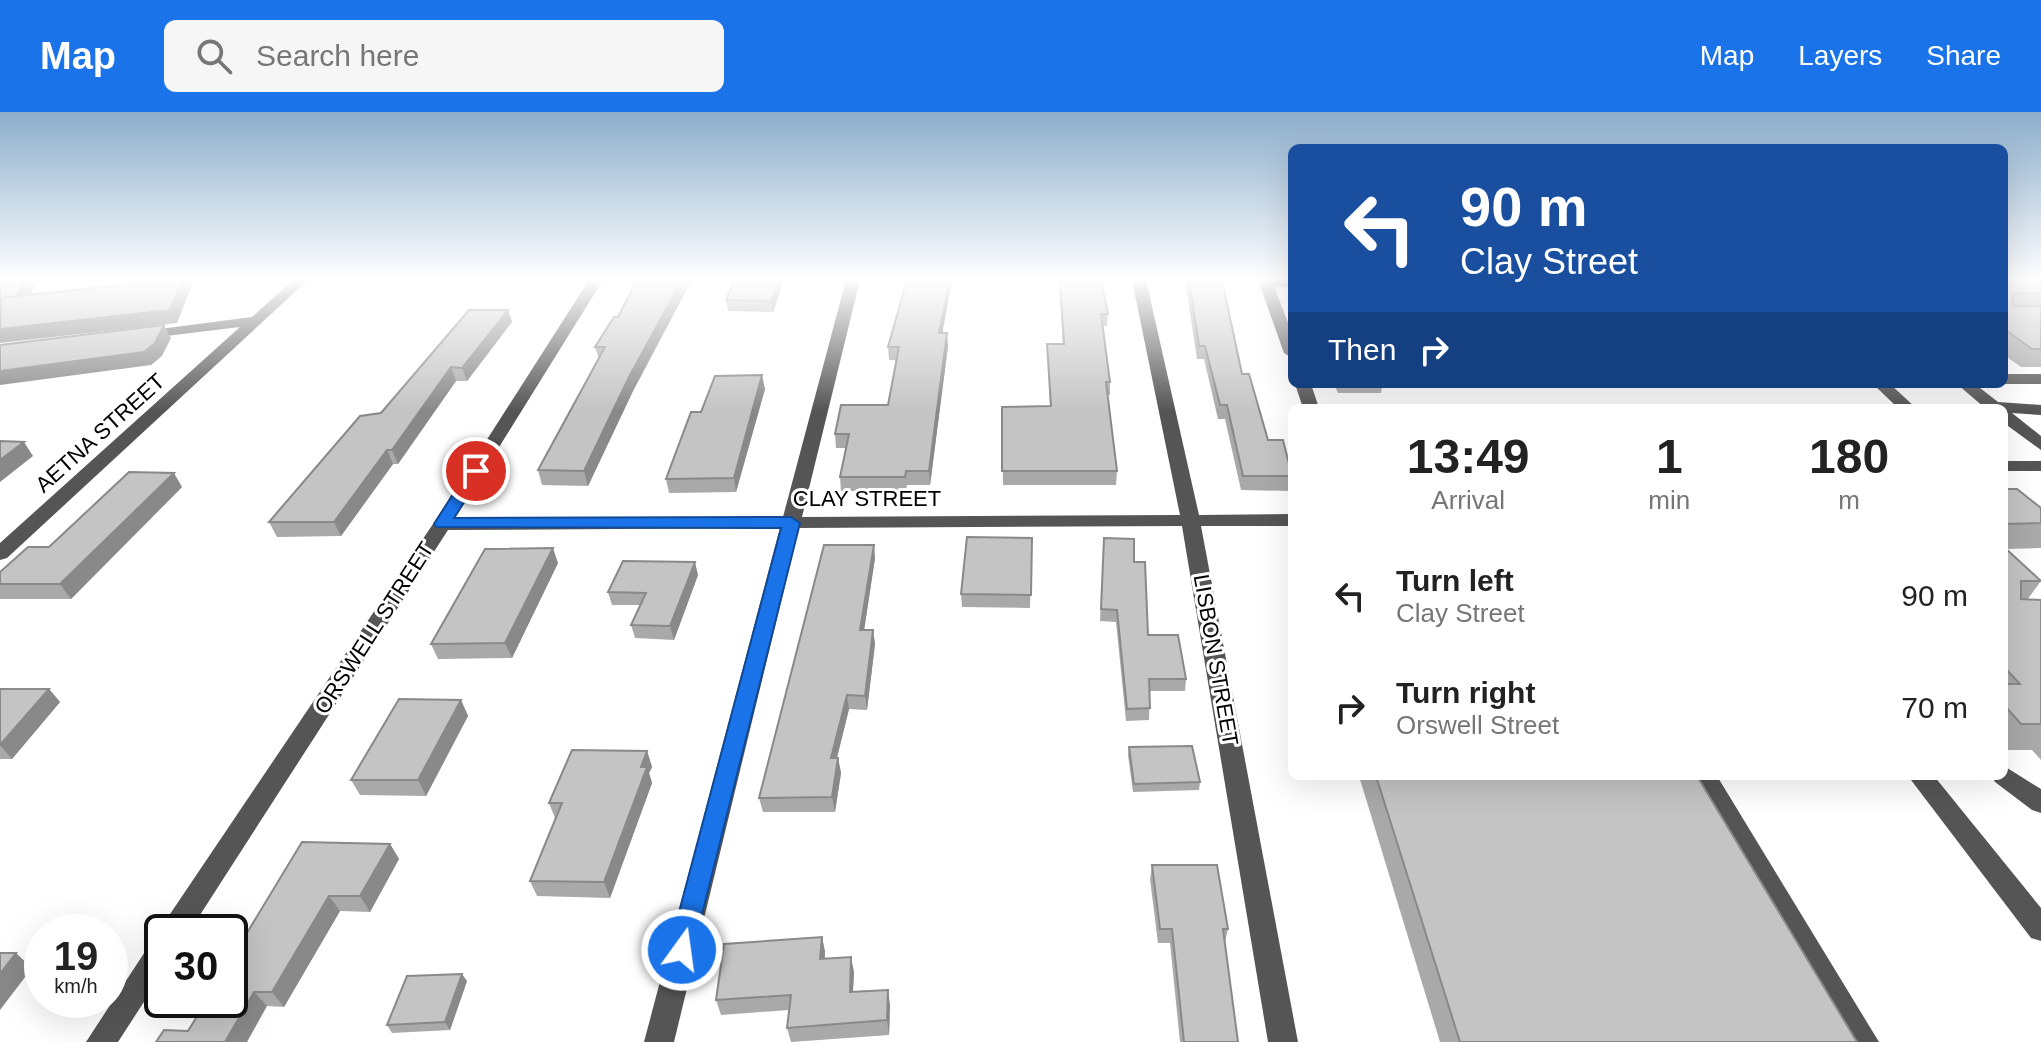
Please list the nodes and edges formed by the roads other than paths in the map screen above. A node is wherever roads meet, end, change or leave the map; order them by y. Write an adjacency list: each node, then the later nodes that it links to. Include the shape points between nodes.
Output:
1 (236, 323): 6 (street)
2 (253, 323): 23 (street, AETNA STREET)
3 (569, 323): 22 (street, ORSWELL STREET)
4 (842, 323): 21 (street)
5 (1148, 323): 20 (street, LISBON STREET)
6 (120, 337)
7 (2008, 379): 8 (street)
8 (2041, 379)
9 (1886, 388): 11 (street)
10 (1970, 388): 12 (street)
11 (1904, 404)
12 (1990, 404)
13 (2008, 410): 14 (street)
14 (2041, 410)
15 (2008, 419): 16 (street)
16 (2041, 445)
17 (2008, 466): 18 (street)
18 (2041, 466)
19 (1288, 520): 20 (street, CLAY STREET)
20 (1191, 521): 21 (street, CLAY STREET); 33 (street, LISBON STREET)
21 (791, 523): 22 (street, CLAY STREET); 32 (street)
22 (442, 524): 28 (street, ORSWELL STREET)
23 (0, 554)
24 (2008, 778): 27 (street)
25 (1706, 780): 34 (street)
26 (1923, 780): 29 (street)
27 (2041, 803)
28 (186, 914)
29 (2041, 929)
30 (144, 977): 31 (street)
31 (101, 1042)
32 (659, 1042)
33 (1283, 1042)
34 (1864, 1042)

